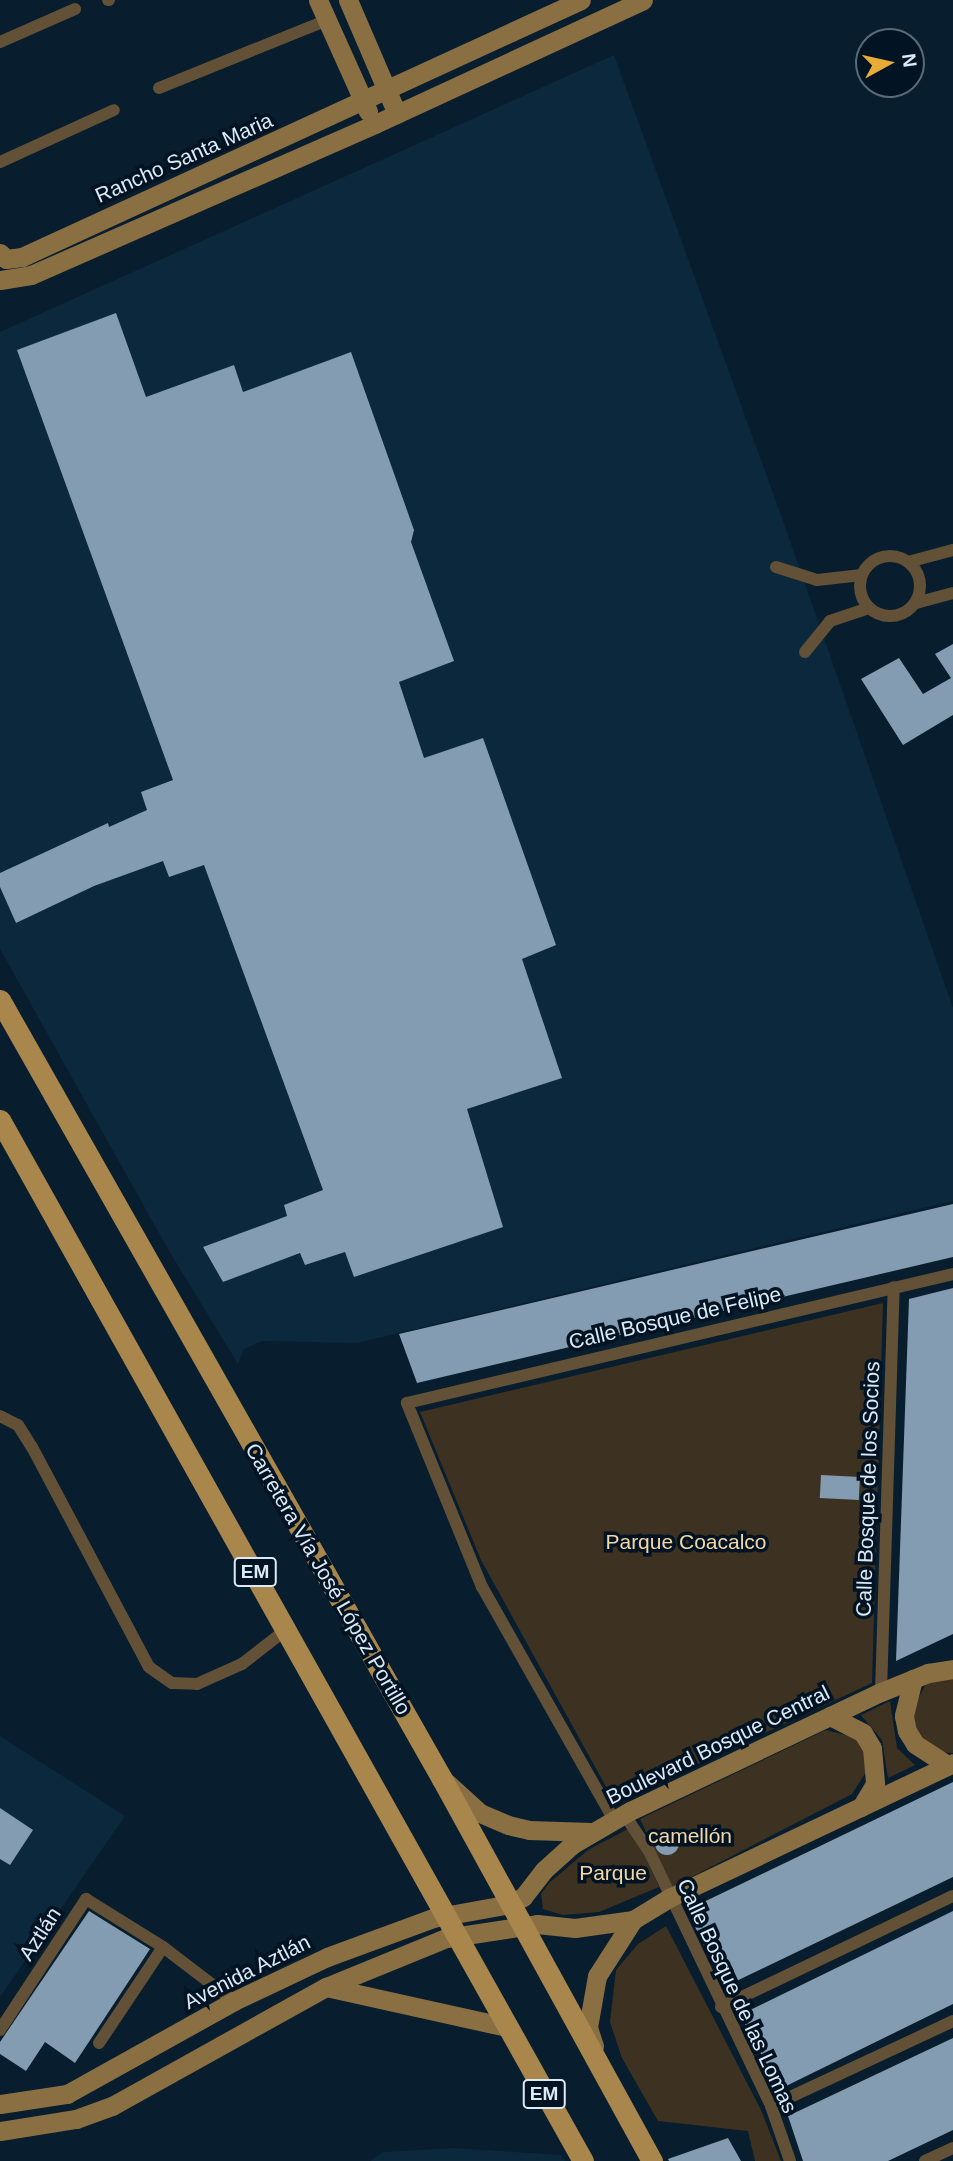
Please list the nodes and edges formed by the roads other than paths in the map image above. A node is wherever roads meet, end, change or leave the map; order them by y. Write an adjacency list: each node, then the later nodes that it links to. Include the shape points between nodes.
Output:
1 (318, 0): 6 (street)
2 (348, 0): 9 (street)
3 (581, 0): 9 (street, Rancho Santa Maria)
4 (643, 0): 12 (street)
5 (75, 9): 7 (street)
6 (327, 20): 8 (street); 10 (street)
7 (0, 42)
8 (159, 88)
9 (386, 89): 10 (street, Rancho Santa Maria); 12 (street)
10 (363, 102): 13 (street); 15 (street, Rancho Santa Maria, via 22,257 6,259)
11 (114, 110): 14 (street)
12 (397, 114): 13 (street)
13 (375, 124): 16 (street, via 31,275)
14 (0, 162)
15 (0, 253)
16 (0, 279)
17 (953, 550): 18 (street)
18 (908, 562): 20 (street, via 884,556); 22 (street, via 921,583)
19 (776, 567): 20 (street, via 817,580)
20 (862, 575): 23 (street, via 861,595)
21 (953, 593): 22 (street)
22 (916, 603): 23 (street, via 891,617)
23 (869, 608): 24 (street, via 830,621)
24 (805, 652)
25 (0, 1000): 38 (main road, Carretera Vía José López Portillo)
26 (0, 1120): 31 (main road, EM)
27 (953, 1274): 28 (street, Calle Bosque de Felipe)
28 (894, 1287): 29 (street, Calle Bosque de Felipe); 35 (street, Calle Bosque de los Socios)
29 (407, 1403): 40 (street, Calle Bosque de las Lomas, via 482,1587)
30 (0, 1416): 31 (street, via 18,1425 32,1447 149,1667 172,1683 197,1684 242,1664)
31 (287, 1629): 45 (main road, EM)
32 (953, 1660): 34 (street)
33 (953, 1669): 34 (street, Boulevard Bosque Central)
34 (921, 1676): 35 (street, Boulevard Bosque Central); 37 (street, via 904,1716 907,1731 915,1744)
35 (881, 1692): 36 (street, Boulevard Bosque Central)
36 (830, 1716): 39 (street, via 863,1733 872,1748 875,1784); 40 (street, Boulevard Bosque Central)
37 (950, 1764): 39 (street)
38 (442, 1779): 41 (street, via 480,1813 508,1825); 44 (main road, Carretera Vía José López Portillo)
39 (860, 1808): 43 (street)
40 (619, 1817): 41 (street, Boulevard Bosque Central); 43 (street, Calle Bosque de las Lomas, via 649,1851)
41 (593, 1832): 44 (street, Boulevard Bosque Central, via 544,1870)
42 (953, 1896): 53 (street)
43 (669, 1898): 46 (street); 53 (street, Calle Bosque de las Lomas)
44 (517, 1900): 45 (street, Avenida Aztlán); 47 (main road, Carretera Vía José López Portillo)
45 (446, 1916): 48 (main road, EM); 50 (street, Avenida Aztlán)
46 (633, 1920): 47 (street, via 575,1928 537,1924); 58 (street, via 606,1955 589,2005 588,2027)
47 (525, 1929): 48 (street); 58 (main road, Carretera Vía José López Portillo)
48 (457, 1937): 51 (street); 55 (main road, EM)
49 (163, 1947): 52 (street, Aztlán); 56 (street, Aztlán, via 86,1899); 57 (street)
50 (314, 1963): 51 (street); 52 (street, Avenida Aztlán)
51 (326, 1987): 55 (street); 61 (street, via 112,2106 76,2119)
52 (234, 2001): 59 (street, Avenida Aztlán, via 67,2094)
53 (721, 2007): 60 (street, Calle Bosque de las Lomas)
54 (953, 2021): 60 (street)
55 (506, 2027): 63 (main road, EM)
56 (0, 2030)
57 (99, 2043)
58 (605, 2079): 64 (main road, Carretera Vía José López Portillo)
59 (0, 2104)
60 (771, 2106): 65 (street, Calle Bosque de las Lomas)
61 (0, 2131)
62 (953, 2148): 66 (street)
63 (583, 2161)
64 (652, 2161)
65 (790, 2161)
66 (925, 2161)

